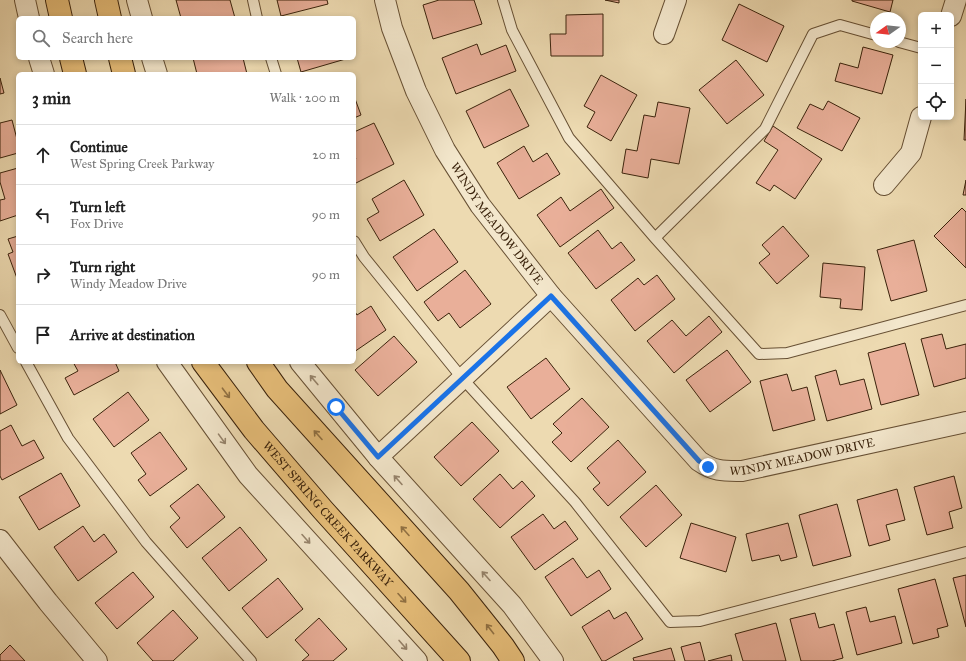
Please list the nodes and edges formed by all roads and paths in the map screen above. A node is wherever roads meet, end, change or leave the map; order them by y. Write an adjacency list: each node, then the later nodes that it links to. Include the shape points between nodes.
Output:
1 (25, 0): 11 (street)
2 (57, 0): 12 (main road)
3 (106, 0): 13 (main road)
4 (137, 0): 14 (street)
5 (253, 0): 15 (lane)
6 (385, 0): 34 (street, WINDY MEADOW DRIVE, via 392,28 416,90 445,150 480,205)
7 (504, 0): 32 (lane, via 512,30 569,138)
8 (676, 0): 17 (street)
9 (956, 0): 10 (street)
10 (952, 12)
11 (29, 16)
12 (61, 16)
13 (110, 16)
14 (141, 16)
15 (257, 16)
16 (870, 33): 32 (lane, via 840,25 813,34 765,129)
17 (664, 34)
18 (906, 44): 19 (lane)
19 (918, 47)
20 (40, 60): 25 (street)
21 (72, 60): 26 (main road)
22 (120, 60): 27 (main road)
23 (153, 60): 28 (street)
24 (272, 60): 29 (lane)
25 (43, 72)
26 (74, 72)
27 (124, 72)
28 (156, 72)
29 (275, 72)
30 (920, 120): 31 (street, via 911,153)
31 (884, 185)
32 (655, 238): 35 (lane, via 759,354 787,353)
33 (356, 244): 43 (lane)
34 (551, 296): 43 (street); 44 (street, WINDY MEADOW DRIVE, via 699,461 721,471 742,471)
35 (966, 305)
36 (0, 315): 37 (lane)
37 (16, 344)
38 (27, 364): 49 (lane, via 68,438 141,536)
39 (168, 364): 50 (street, one-way to 50, via 248,475)
40 (204, 364): 51 (main road, WEST SPRING CREEK PARKWAY, one-way to 51, via 254,430)
41 (259, 364): 52 (main road, one-way to 41, via 459,591 277,390)
42 (302, 364): 45 (street, one-way to 42)
43 (462, 378): 45 (street); 47 (lane, via 575,502 670,622 700,621)
44 (966, 422)
45 (378, 457): 53 (street, one-way to 45, via 512,605)
46 (0, 540): 48 (street)
47 (966, 552)
48 (97, 661)
49 (251, 661)
50 (417, 661)
51 (459, 661)
52 (513, 661)
53 (553, 661)

